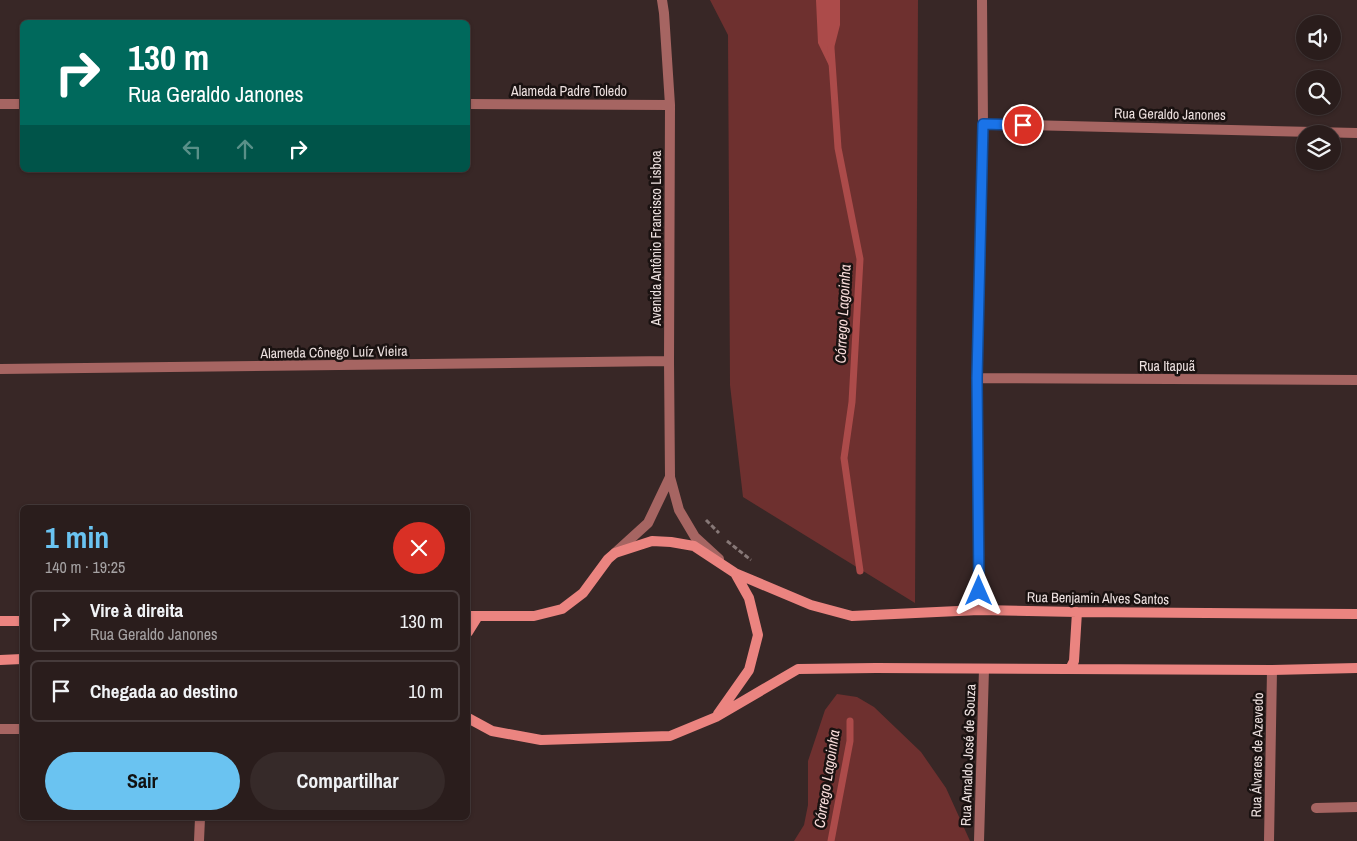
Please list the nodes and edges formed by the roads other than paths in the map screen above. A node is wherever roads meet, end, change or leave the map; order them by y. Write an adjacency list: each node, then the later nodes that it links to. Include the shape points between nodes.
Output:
1 (662, 0): 6 (street, Avenida Antônio Francisco Lisboa)
2 (982, 0): 7 (street)
3 (0, 104): 4 (street)
4 (20, 104)
5 (470, 104): 6 (street, Alameda Padre Toledo)
6 (670, 105): 9 (street, Avenida Antônio Francisco Lisboa)
7 (983, 124): 8 (street, Rua Geraldo Janones); 11 (street)
8 (1357, 133)
9 (669, 362): 10 (street, Alameda Cônego Luíz Vieira); 13 (street, Avenida Antônio Francisco Lisboa)
10 (0, 369)
11 (977, 378): 12 (street, Rua Itapuã); 16 (street)
12 (1357, 380)
13 (670, 477): 14 (street, via 648,523); 15 (street, via 679,510 695,537)
14 (615, 553): 15 (main road, Rua Benjamin Alves Santos, via 652,541 672,542 694,546); 20 (main road, via 583,592 562,610 534,616)
15 (735, 573): 16 (main road, Rua Benjamin Alves Santos, via 810,605 852,616); 30 (main road, via 749,598 758,635 749,670)
16 (979, 610): 17 (main road, Rua Benjamin Alves Santos)
17 (1077, 612): 18 (main road, Rua Benjamin Alves Santos); 28 (main road, via 1074,661)
18 (1357, 614)
19 (470, 616): 20 (main road)
20 (478, 616): 23 (main road)
21 (0, 621): 22 (main road)
22 (20, 621)
23 (470, 629)
24 (20, 659): 25 (main road)
25 (0, 660)
26 (1357, 668): 29 (main road)
27 (984, 669): 28 (main road); 30 (main road, via 798,669); 38 (street, Rua Arnaldo José de Souza)
28 (1070, 669): 29 (main road)
29 (1272, 670): 39 (street, Rua Álvares de Azevedo)
30 (716, 717): 31 (main road, via 670,736 541,740 492,731)
31 (470, 719)
32 (0, 729): 33 (street)
33 (20, 729)
34 (1357, 807): 35 (street)
35 (1316, 808)
36 (200, 820): 37 (street)
37 (199, 841)
38 (979, 841)
39 (1269, 841)

